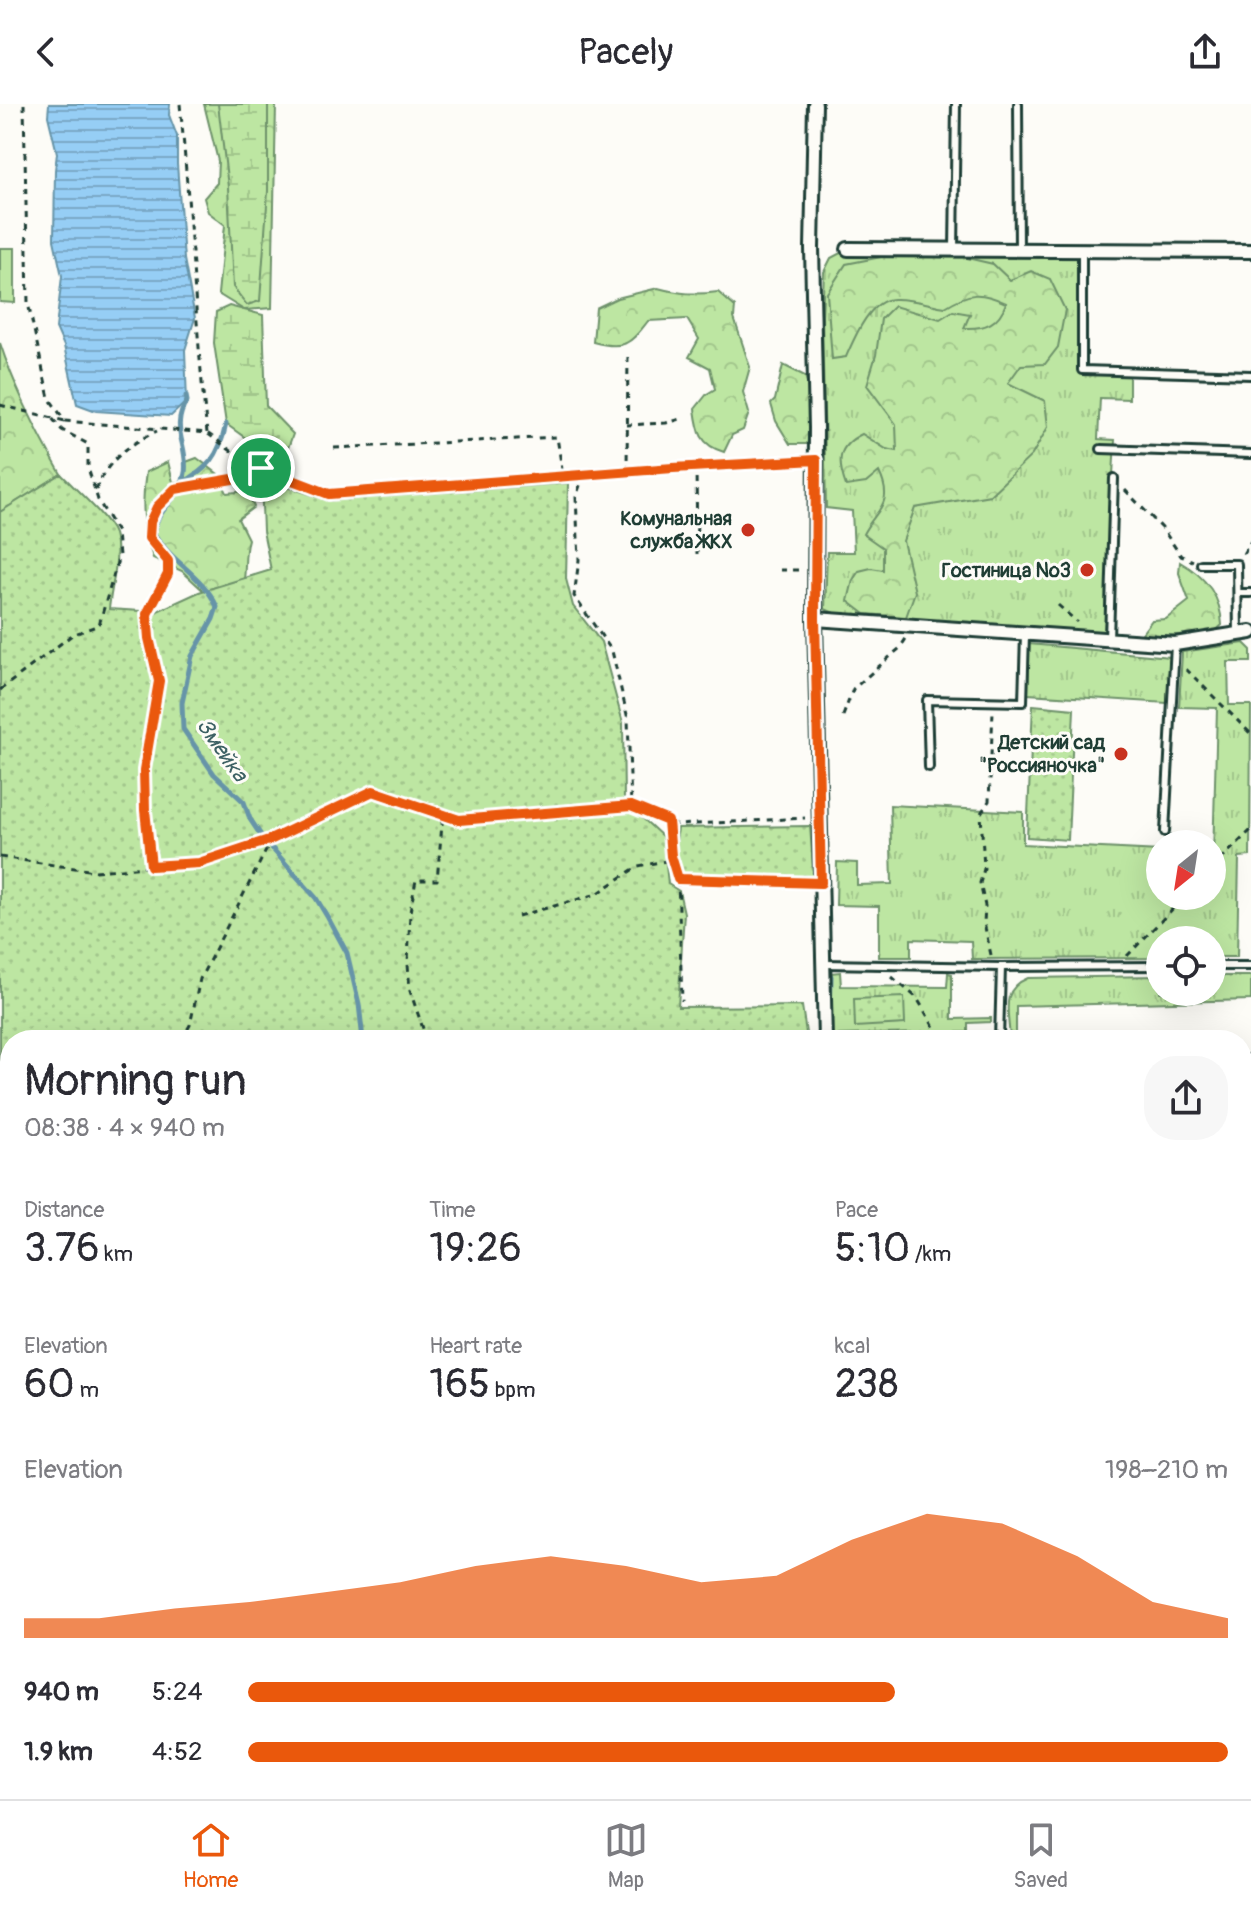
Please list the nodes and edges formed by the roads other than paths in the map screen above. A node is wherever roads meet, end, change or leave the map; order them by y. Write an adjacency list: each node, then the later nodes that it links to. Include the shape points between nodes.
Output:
1 (815, 104): 16 (street)
2 (956, 104): 6 (lane)
3 (1018, 104): 7 (lane)
4 (848, 249): 6 (street)
5 (1082, 249): 7 (street); 8 (street); 9 (lane, via 1082,370)
6 (954, 250): 7 (street)
7 (1019, 250)
8 (1251, 251)
9 (1251, 375)
10 (1101, 449): 11 (lane)
11 (1251, 454)
12 (1114, 478): 19 (lane)
13 (1201, 564): 14 (lane, via 1237,564)
14 (1238, 593): 15 (lane); 18 (lane)
15 (1251, 593)
16 (815, 619): 17 (street); 23 (street)
17 (1025, 634): 19 (street); 21 (lane, via 1023,702 927,700)
18 (1244, 634): 20 (street)
19 (1109, 639): 20 (street)
20 (1174, 649): 22 (lane)
21 (929, 767)
22 (1165, 830)
23 (821, 964): 27 (lane); 28 (street)
24 (1146, 966): 27 (lane)
25 (1226, 966): 26 (lane)
26 (1251, 966)
27 (997, 967): 29 (lane)
28 (824, 1030)
29 (999, 1030)

